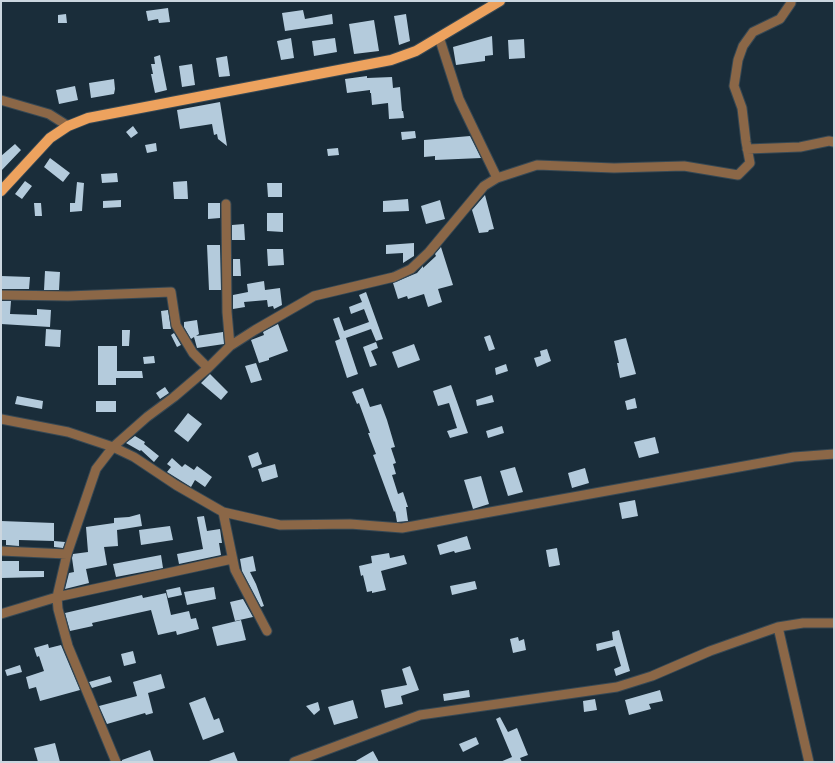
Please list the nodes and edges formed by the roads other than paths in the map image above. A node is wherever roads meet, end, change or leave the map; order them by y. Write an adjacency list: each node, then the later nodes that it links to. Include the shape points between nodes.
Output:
1 (500, 1): 3 (main road)
2 (791, 1): 7 (street, via 780,19 753,32 743,46 738,60 734,86 742,108)
3 (439, 37): 5 (main road, via 416,51 391,60 88,118); 8 (street, via 460,99)
4 (1, 100): 5 (street, via 49,114)
5 (68, 126): 9 (main road, via 50,138)
6 (834, 142): 7 (street, via 800,147)
7 (747, 148): 8 (street, via 750,164 738,175 684,166 614,168 537,165)
8 (498, 178): 12 (street, via 484,186 429,252 411,269 394,277 314,296)
9 (1, 191)
10 (226, 204): 12 (street, via 227,312)
11 (1, 295): 13 (street, via 68,296 171,292 176,325 193,353)
12 (230, 346): 13 (street)
13 (208, 368): 15 (street)
14 (1, 419): 15 (street, via 68,432)
15 (113, 447): 17 (street); 19 (street, via 96,469)
16 (834, 454): 17 (street, via 794,457 402,528 350,524 280,525)
17 (224, 512): 20 (street)
18 (1, 551): 19 (street)
19 (67, 554): 21 (street)
20 (232, 559): 21 (street); 25 (street)
21 (57, 597): 22 (street); 26 (street, via 68,646)
22 (1, 614)
23 (834, 623): 24 (street, via 803,623)
24 (778, 627): 27 (street, via 710,651 652,676 616,687 420,716); 28 (street)
25 (266, 631)
26 (116, 762)
27 (294, 762)
28 (809, 762)

